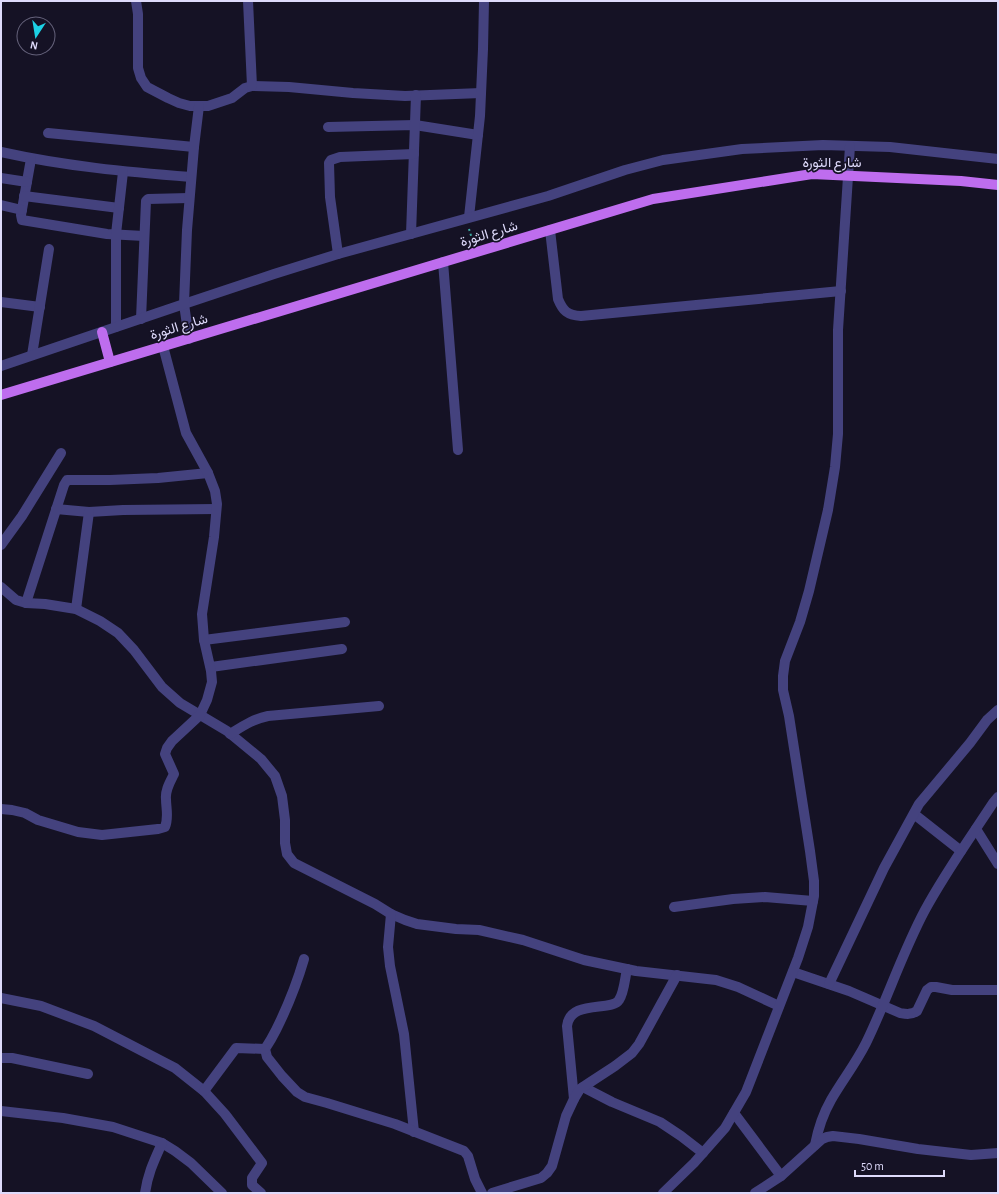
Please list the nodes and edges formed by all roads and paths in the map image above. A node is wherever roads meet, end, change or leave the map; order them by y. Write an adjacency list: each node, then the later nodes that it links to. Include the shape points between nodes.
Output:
1 (136, 1): 7 (street, via 139,30 138,68 141,78 147,87 168,98 179,103)
2 (248, 1): 4 (street)
3 (484, 1): 5 (street)
4 (252, 86): 6 (street); 7 (street, via 232,98 208,106)
5 (481, 93): 6 (street); 11 (street)
6 (416, 95): 8 (street)
7 (199, 106): 13 (street)
8 (415, 125): 9 (street); 11 (street); 15 (street)
9 (328, 127)
10 (48, 133): 13 (street)
11 (478, 135): 29 (street)
12 (850, 146): 17 (street, via 890,147); 19 (street); 29 (street, via 742,149 663,160)
13 (194, 148): 20 (street)
14 (1, 152): 16 (street)
15 (414, 154): 32 (street); 36 (street, via 331,160 330,197)
16 (30, 158): 18 (street); 22 (street)
17 (998, 159)
18 (123, 172): 20 (street); 27 (street)
19 (848, 176): 23 (main road, شارع الثورة); 30 (main road, شارع الثورة, via 812,174 653,199); 38 (street)
20 (191, 177): 25 (street)
21 (1, 178): 22 (street)
22 (26, 182): 24 (street)
23 (998, 185)
24 (24, 196): 27 (street); 28 (street)
25 (189, 198): 33 (street, via 146,200); 40 (street)
26 (1, 205): 28 (street)
27 (119, 208): 31 (street)
28 (22, 210): 31 (street, via 21,218 24,221)
29 (467, 218): 32 (street); 35 (path)
30 (550, 230): 35 (main road, شارع الثورة); 38 (street, via 558,299 562,308 573,315)
31 (116, 234): 33 (street); 43 (street)
32 (411, 234): 36 (street)
33 (144, 236): 42 (street)
34 (49, 250): 41 (street)
35 (476, 252): 37 (main road, شارع الثورة)
36 (338, 254): 40 (street)
37 (442, 262): 45 (main road, شارع الثورة); 51 (street)
38 (841, 291): 75 (street, via 835,467 809,591 785,661 783,676 783,690 814,881)
39 (1, 302): 41 (street)
40 (184, 304): 42 (street); 45 (street)
41 (40, 307): 47 (street)
42 (141, 318): 43 (street)
43 (116, 327): 44 (street)
44 (102, 332): 47 (street); 48 (main road)
45 (189, 338): 46 (main road, شارع الثورة)
46 (163, 346): 48 (main road, شارع الثورة); 53 (street, via 186,433)
47 (32, 355): 49 (street)
48 (110, 362): 50 (main road, شارع الثورة)
49 (1, 366)
50 (1, 395)
51 (458, 450)
52 (61, 452): 57 (street)
53 (208, 473): 54 (street, via 142,479 67,480); 55 (street, via 215,491)
54 (56, 509): 56 (street); 59 (street)
55 (216, 509): 56 (street); 62 (street, via 202,614)
56 (89, 512): 60 (street)
57 (1, 545)
58 (1, 587): 59 (street, via 16,600)
59 (26, 603): 60 (street)
60 (76, 609): 67 (street, via 118,633 162,687 180,703)
61 (345, 622): 62 (street)
62 (204, 640): 64 (street)
63 (342, 649): 64 (street)
64 (210, 667): 67 (street, via 212,682)
65 (379, 706): 68 (street, via 263,717)
66 (998, 710): 71 (street, via 919,804)
67 (200, 715): 68 (street); 70 (street, via 172,741 165,754 174,774 166,798 168,821 165,827 102,835 78,832 38,820 25,813)
68 (230, 734): 77 (street, via 261,759 275,776 282,796 287,854 294,862)
69 (998, 797): 72 (street)
70 (1, 809)
71 (914, 814): 73 (street); 82 (street, via 884,868)
72 (976, 828): 73 (street); 74 (street)
73 (961, 851): 85 (street, via 925,911)
74 (998, 864)
75 (813, 901): 76 (street, via 765,897); 80 (street, via 808,927)
76 (674, 907)
77 (391, 914): 79 (street, via 417,924 479,930 523,940 584,960); 95 (street, via 388,947 390,966 404,1034)
78 (304, 959): 87 (street, via 276,1031)
79 (627, 969): 81 (street); 92 (street, via 618,1002 586,1009 569,1018 567,1026)
80 (793, 972): 82 (street); 86 (street)
81 (677, 975): 86 (street, via 716,980); 90 (street, via 632,1053)
82 (829, 984): 85 (street)
83 (998, 990): 85 (street, via 952,990 931,987 917,1011 908,1014)
84 (1, 998): 91 (street, via 41,1006 94,1026 175,1068)
85 (882, 1005): 97 (street, via 866,1043 831,1100 822,1119)
86 (779, 1006): 94 (street, via 746,1092)
87 (265, 1049): 91 (street, via 236,1048); 95 (street, via 267,1057 282,1076 305,1097)
88 (1, 1058): 89 (street)
89 (88, 1074)
90 (583, 1087): 92 (street); 98 (street, via 660,1122)
91 (204, 1090): 103 (street, via 259,1158 262,1164 252,1178 252,1185)
92 (574, 1099): 105 (street, via 547,1173 541,1178)
93 (1, 1111): 96 (street, via 113,1127)
94 (734, 1113): 98 (street, via 725,1128); 100 (street)
95 (414, 1132): 104 (street, via 464,1152 468,1156)
96 (162, 1143): 101 (street, via 151,1166); 102 (street, via 191,1163)
97 (815, 1145): 99 (street, via 822,1139 833,1136 971,1155); 100 (street)
98 (703, 1153): 106 (street)
99 (998, 1154)
100 (781, 1176): 107 (street)
101 (145, 1193)
102 (222, 1193)
103 (261, 1193)
104 (482, 1193)
105 (492, 1193)
106 (663, 1193)
107 (755, 1193)

